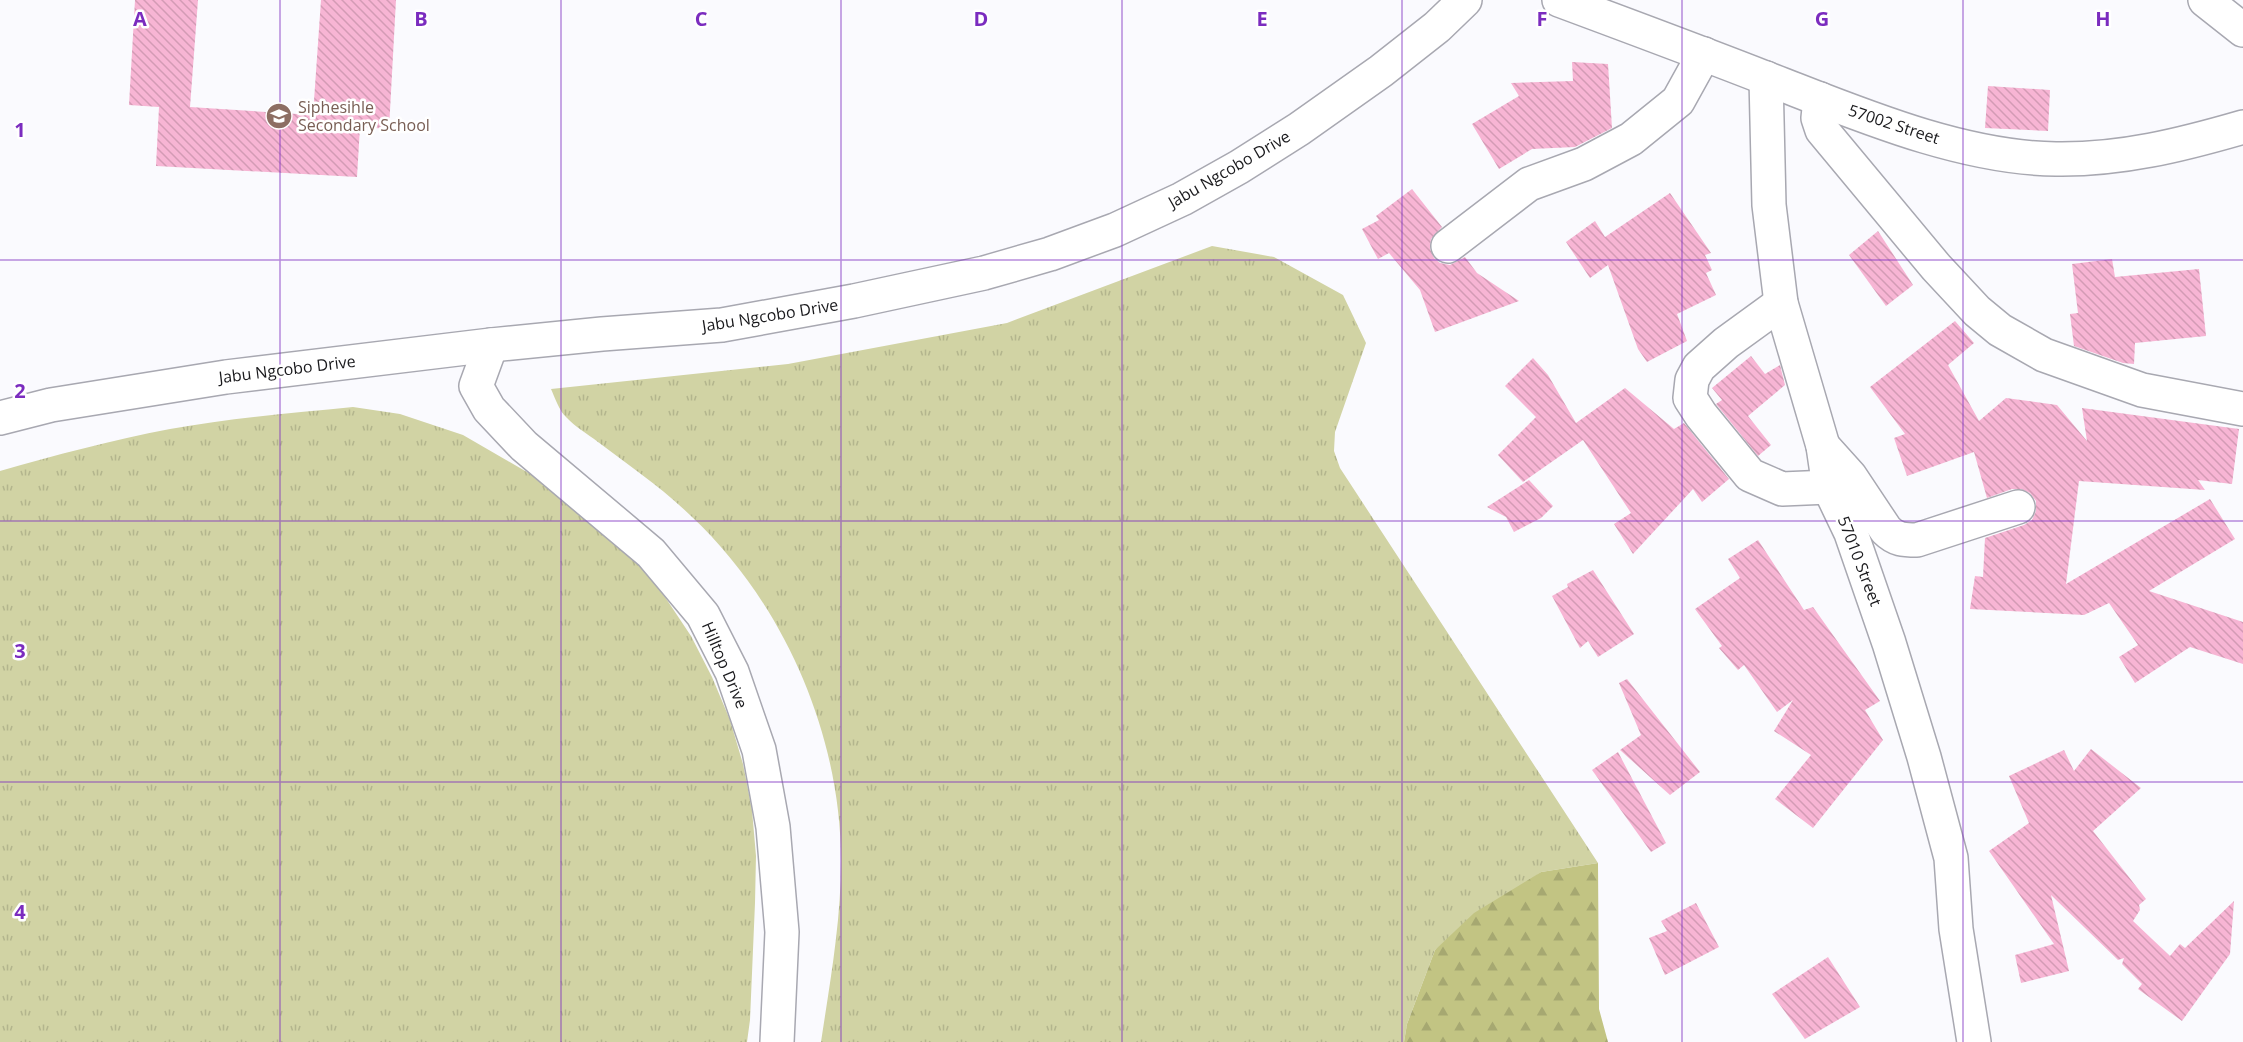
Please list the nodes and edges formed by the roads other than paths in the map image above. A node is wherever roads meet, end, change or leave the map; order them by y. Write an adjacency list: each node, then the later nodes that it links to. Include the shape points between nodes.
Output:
1 (1465, 0): 11 (street, Jabu Ngcobo Drive, via 1381,71 1239,166 1182,199 1050,254 952,280 722,325)
2 (1559, 0): 5 (street, 57002 Street)
3 (2205, 0): 4 (street)
4 (2243, 30)
5 (1704, 54): 6 (street, 57002 Street); 9 (street, via 1678,101 1631,139 1584,164 1529,184)
6 (1766, 78): 7 (street, 57002 Street); 10 (street, 57010 Street, via 1769,204)
7 (1820, 99): 8 (street, 57002 Street, via 1978,150 2054,159 2133,155); 12 (street, via 1818,118 1822,130 1936,267 2000,330 2044,355 2142,390)
8 (2243, 127)
9 (1448, 246)
10 (1781, 303): 14 (street, 57010 Street); 15 (street, via 1699,368 1692,380 1690,398 1750,475 1782,489)
11 (491, 345): 13 (street, Jabu Ngcobo Drive, via 226,377 51,405); 17 (street, Hilltop Drive, via 476,386 489,409 524,446 651,553 703,615 732,672 759,750 773,827 782,932)
12 (2243, 409)
13 (0, 418)
14 (1823, 446): 15 (street, 57010 Street); 16 (street, via 1850,476 1886,530 1901,540 1917,540)
15 (1829, 487): 18 (street, 57010 Street, via 1851,533 1890,643 1951,858 1956,929)
16 (2018, 507)
17 (777, 1042)
18 (1974, 1042)

